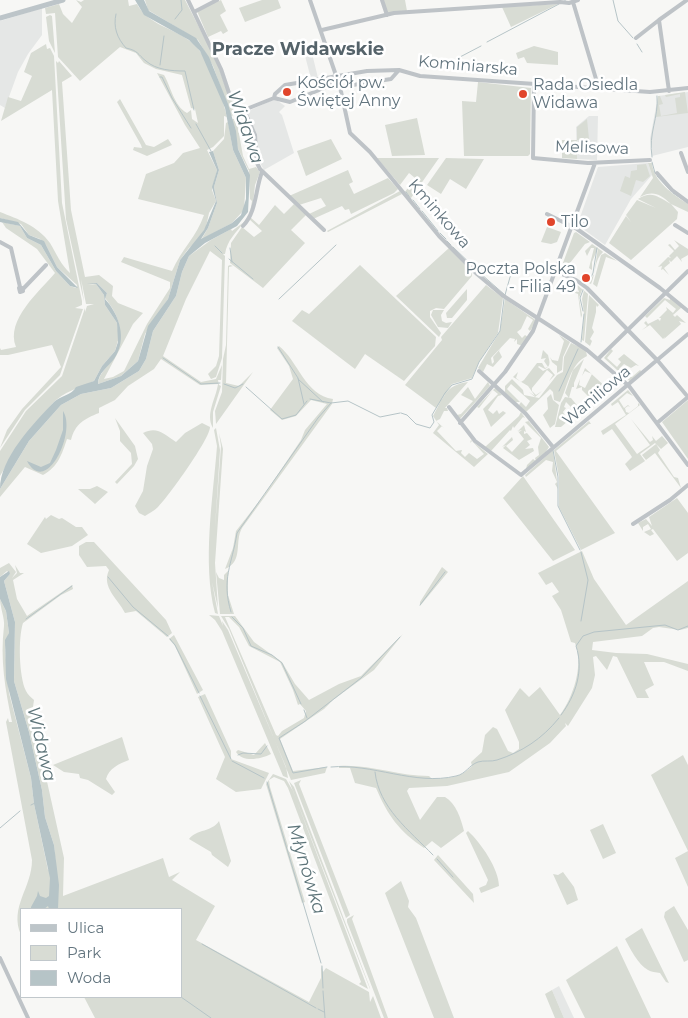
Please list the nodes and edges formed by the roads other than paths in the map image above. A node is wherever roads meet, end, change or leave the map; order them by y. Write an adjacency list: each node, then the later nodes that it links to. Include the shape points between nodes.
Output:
1 (188, 0): 9 (street)
2 (217, 0): 9 (street)
3 (310, 0): 13 (street, Kminkowa)
4 (382, 0): 10 (street)
5 (578, 0): 8 (street)
6 (687, 0): 12 (street)
7 (60, 1): 11 (main road)
8 (573, 2): 10 (street); 20 (street)
9 (194, 12): 23 (street, via 230,93)
10 (387, 15): 13 (street)
11 (0, 18)
12 (659, 20): 14 (street); 21 (street)
13 (322, 30): 16 (street, Kminkowa)
14 (636, 38)
15 (399, 70): 16 (street, Kominiarska); 17 (street, Kominiarska, via 420,76); 18 (street, via 391,79)
16 (337, 77): 18 (street, Kminkowa); 22 (street, Kominiarska, via 286,85); 22 (street, via 324,88 290,102)
17 (534, 84): 20 (street, Kominiarska); 26 (street, Melisowa, via 533,158)
18 (341, 87): 43 (street, Kminkowa, via 351,134 472,270 502,295)
19 (688, 88): 21 (street, Kominiarska)
20 (599, 89): 21 (street, Kominiarska)
21 (669, 91)
22 (274, 96): 23 (street)
23 (244, 110): 27 (street, via 255,135 257,163)
24 (682, 153): 28 (street)
25 (650, 160): 26 (street, Melisowa)
26 (595, 163): 34 (street)
27 (262, 172): 33 (street, via 252,212); 35 (street)
28 (688, 172)
29 (657, 173): 30 (street)
30 (688, 202)
31 (547, 214): 34 (street)
32 (676, 225): 36 (street)
33 (242, 226)
34 (574, 226): 40 (street); 41 (street)
35 (324, 230)
36 (688, 233)
37 (0, 242): 38 (street, via 11,248 21,288)
38 (46, 265)
39 (688, 271): 41 (street)
40 (557, 272): 43 (street); 44 (street, via 585,286)
41 (666, 293): 42 (street); 44 (street)
42 (688, 311)
43 (539, 318): 46 (street, Kminkowa); 49 (street, via 521,351)
44 (628, 330): 46 (street); 47 (street)
45 (688, 334): 47 (street, Waniliowa)
46 (598, 359): 50 (street, Kminkowa)
47 (658, 361): 50 (street, Waniliowa); 51 (street)
48 (479, 371): 49 (street)
49 (494, 385): 53 (street); 55 (street, via 528,417)
50 (629, 386): 54 (street, Kminkowa); 55 (street, Waniliowa)
51 (688, 397): 54 (street)
52 (449, 407): 53 (street)
53 (460, 423): 55 (street, Waniliowa, via 483,448 517,475)
54 (657, 423): 56 (street, Kminkowa)
55 (553, 447)
56 (688, 465)
57 (688, 485): 58 (street)
58 (632, 524)
59 (0, 958): 60 (street)
60 (28, 1018)

